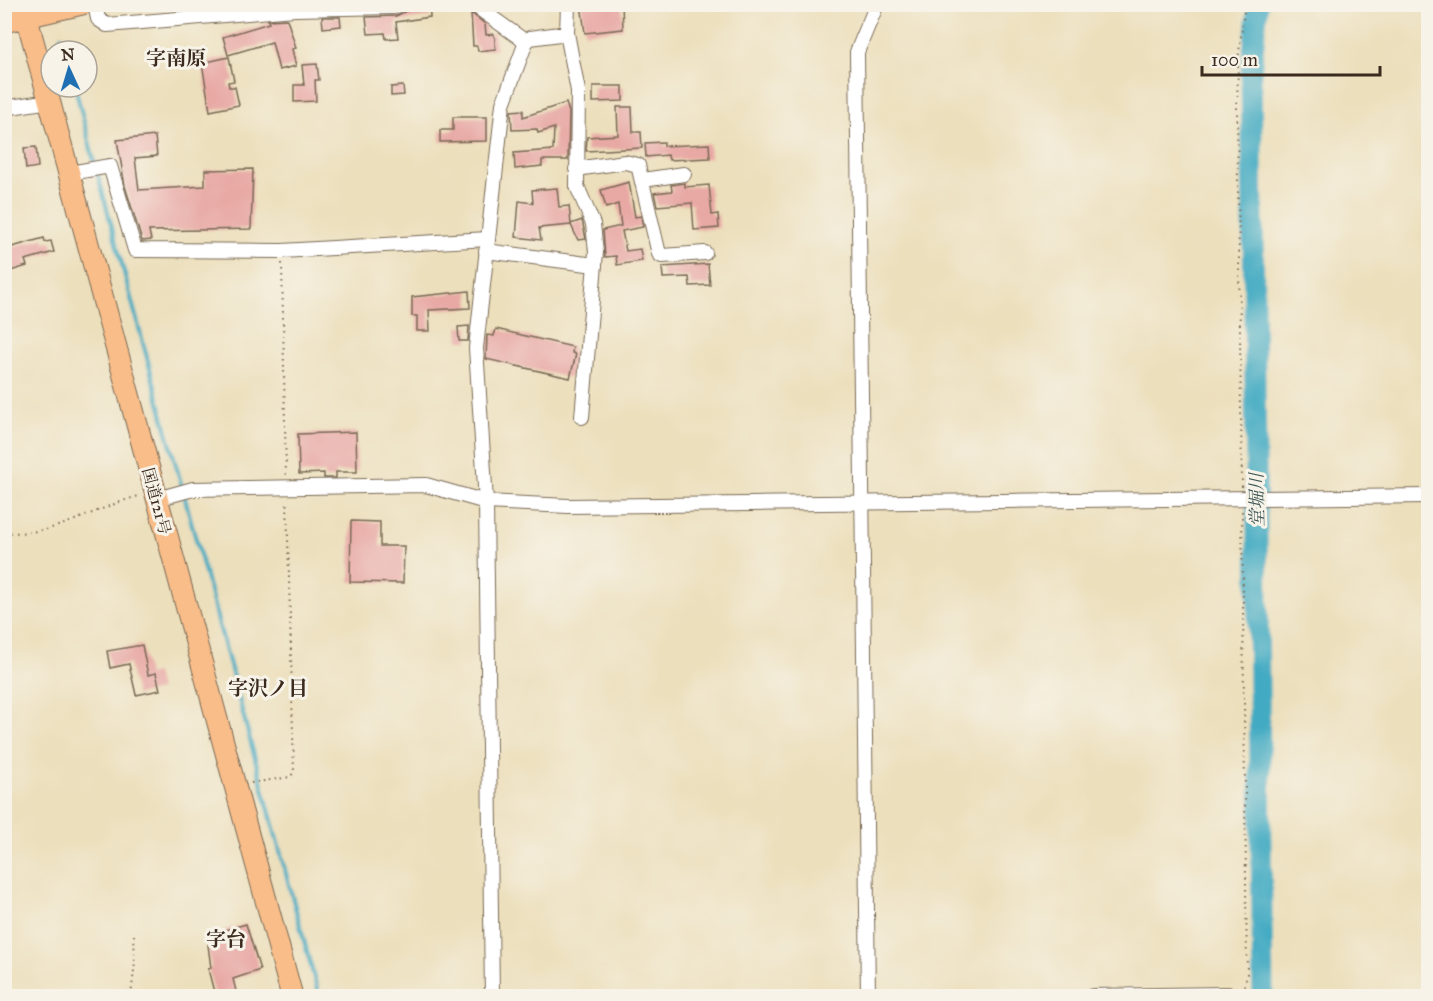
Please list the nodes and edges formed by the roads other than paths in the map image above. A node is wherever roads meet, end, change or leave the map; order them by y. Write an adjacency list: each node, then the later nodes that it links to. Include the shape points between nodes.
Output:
1 (82, 4): 7 (highway)
2 (95, 4): 3 (street, via 98,19 107,25)
3 (402, 4)
4 (473, 4): 10 (street)
5 (568, 4): 9 (street)
6 (877, 4): 24 (street, via 857,51)
7 (24, 11): 8 (highway); 11 (highway, 国道121号)
8 (4, 21)
9 (567, 33): 10 (street, via 530,38); 13 (street, via 578,91)
10 (526, 42): 17 (street, via 503,104)
11 (50, 101): 12 (street); 14 (highway, 国道121号)
12 (4, 108)
13 (576, 169): 16 (street, via 634,163); 19 (street, via 577,186 593,224)
14 (70, 173): 17 (street, via 110,166 135,250 282,251); 21 (highway, 国道121号)
15 (684, 174): 16 (street)
16 (643, 180): 18 (street, via 659,254)
17 (487, 245): 19 (street); 23 (street, via 476,348)
18 (705, 253)
19 (595, 265): 20 (street)
20 (582, 417)
21 (156, 496): 23 (street, via 194,489 426,485); 25 (highway, 国道121号)
22 (1428, 496): 24 (street)
23 (486, 502): 24 (street, via 568,506); 26 (street)
24 (861, 502): 27 (street)
25 (292, 996)
26 (492, 996)
27 (868, 996)
28 (1092, 996): 29 (street)
29 (1233, 996)

